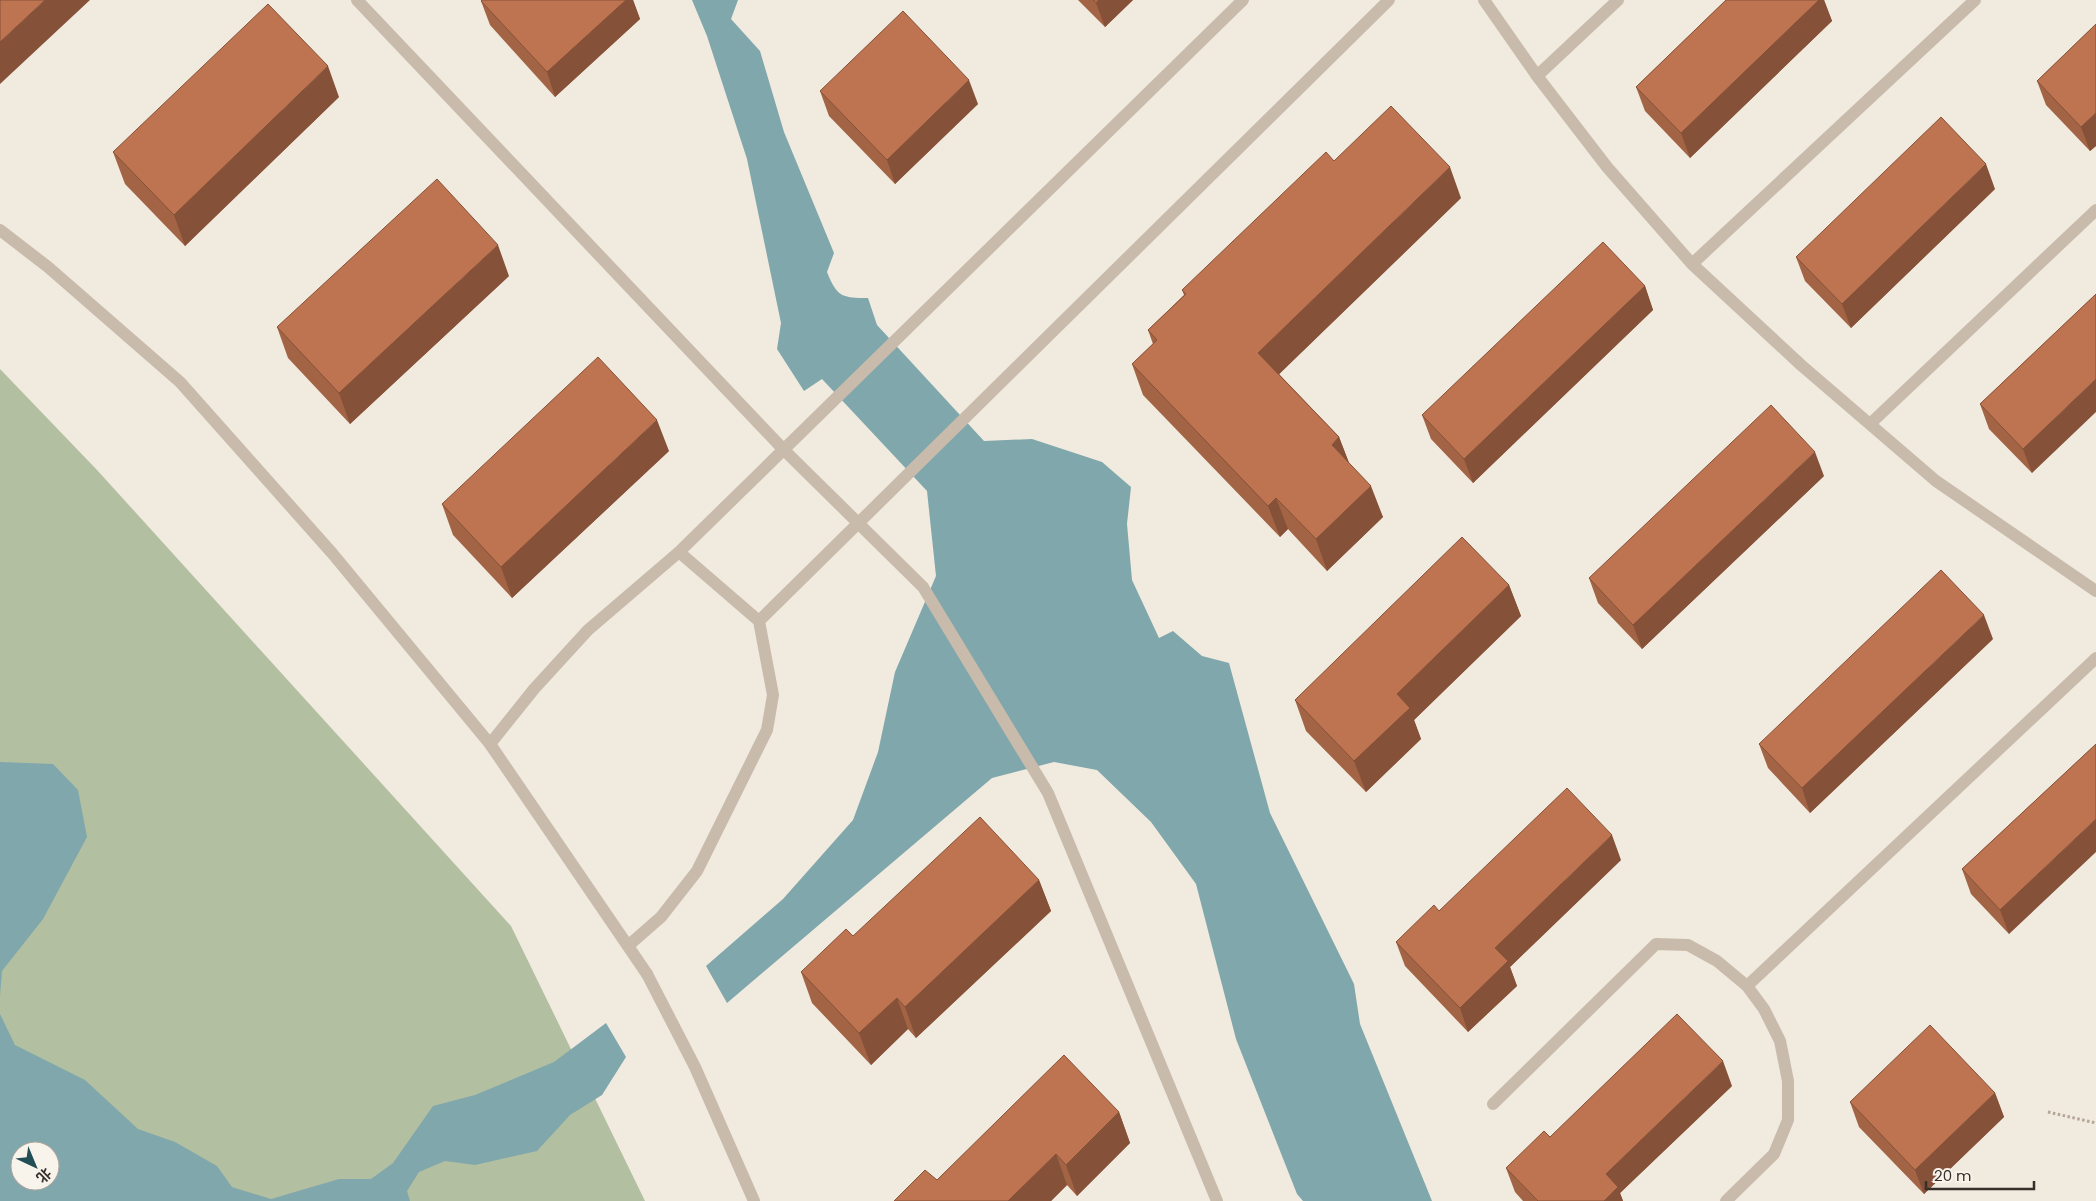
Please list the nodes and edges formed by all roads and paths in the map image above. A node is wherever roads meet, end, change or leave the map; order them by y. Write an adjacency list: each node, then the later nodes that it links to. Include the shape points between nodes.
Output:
1 (357, 0): 12 (street)
2 (1243, 0): 12 (street)
3 (1389, 0): 13 (street)
4 (1484, 0): 7 (street)
5 (1618, 0): 7 (street)
6 (1975, 0): 10 (street)
7 (1538, 76): 10 (street, via 1607,167)
8 (2096, 210): 11 (street)
9 (0, 230): 18 (street, via 48,267 180,382 332,553)
10 (1692, 264): 11 (street)
11 (1870, 424): 15 (street, via 1936,481)
12 (783, 450): 13 (street); 14 (street)
13 (858, 522): 16 (street); 25 (street, via 922,587 1048,793)
14 (679, 552): 16 (street); 18 (street, via 588,630)
15 (2096, 591)
16 (759, 621): 19 (street, via 773,695 767,730 697,871 661,917)
17 (2096, 658): 20 (street)
18 (490, 744): 19 (street)
19 (630, 945): 24 (street, via 695,1066)
20 (1747, 986): 21 (street, via 1717,961 1688,945 1656,944); 26 (street, via 1764,1009 1780,1041 1788,1081 1788,1120 1774,1154)
21 (1493, 1104)
22 (2048, 1112): 23 (path)
23 (2096, 1123)
24 (754, 1201)
25 (1217, 1201)
26 (1726, 1201)

